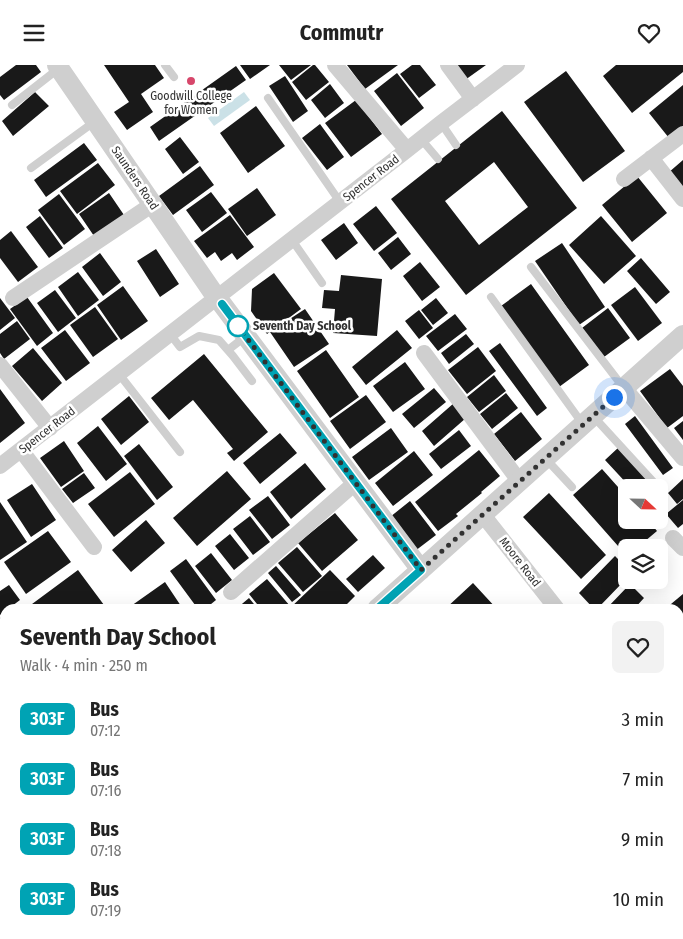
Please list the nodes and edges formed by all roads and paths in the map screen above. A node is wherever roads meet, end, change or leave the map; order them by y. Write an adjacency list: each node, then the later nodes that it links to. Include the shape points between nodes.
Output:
1 (165, 65): 6 (lane)
2 (335, 65): 15 (street)
3 (448, 65): 8 (street)
4 (515, 66): 8 (street, Spencer Road)
5 (58, 67): 9 (lane); 10 (street, Saunders Road)
6 (174, 77)
7 (268, 98): 21 (lane)
8 (473, 99): 11 (street, Spencer Road)
9 (12, 105)
10 (96, 121): 18 (lane); 22 (street, Saunders Road)
11 (440, 123): 13 (street, Spencer Road); 14 (lane)
12 (683, 134): 17 (street)
13 (422, 139): 15 (street, Spencer Road); 16 (lane)
14 (456, 145)
15 (407, 150): 21 (street, Spencer Road)
16 (438, 159)
17 (651, 159): 19 (street); 20 (street)
18 (31, 168)
19 (624, 179)
20 (683, 199)
21 (340, 202): 23 (street, Spencer Road)
22 (153, 204): 26 (street, Saunders Road); 28 (street)
23 (292, 240): 25 (lane); 26 (street, Spencer Road)
24 (532, 267): 37 (lane)
25 (322, 283)
26 (217, 297): 29 (street, Spencer Road); 31 (street, Saunders Road)
27 (491, 297): 38 (lane)
28 (13, 298)
29 (170, 334): 32 (lane, via 180,347 200,336 219,340); 35 (street, Spencer Road)
30 (683, 335): 37 (street)
31 (246, 336): 32 (lane); 47 (street, Saunders Road)
32 (228, 350): 36 (lane)
33 (424, 353): 46 (street)
34 (0, 365): 39 (street)
35 (119, 374): 39 (street, Spencer Road); 41 (lane)
36 (252, 381)
37 (624, 388): 38 (street); 42 (street)
38 (588, 420): 43 (street); 45 (lane)
39 (50, 428): 40 (street, Spencer Road)
40 (21, 450): 44 (street, Spencer Road); 50 (street)
41 (180, 452)
42 (683, 458)
43 (546, 459): 46 (street); 48 (lane)
44 (0, 466)
45 (650, 479)
46 (520, 482): 49 (street)
47 (355, 483): 51 (street, Saunders Road); 52 (street)
48 (572, 487)
49 (483, 515): 51 (street); 54 (street, Moore Road)
50 (94, 547)
51 (421, 570): 53 (street)
52 (231, 592)
53 (383, 604)
54 (553, 604)

